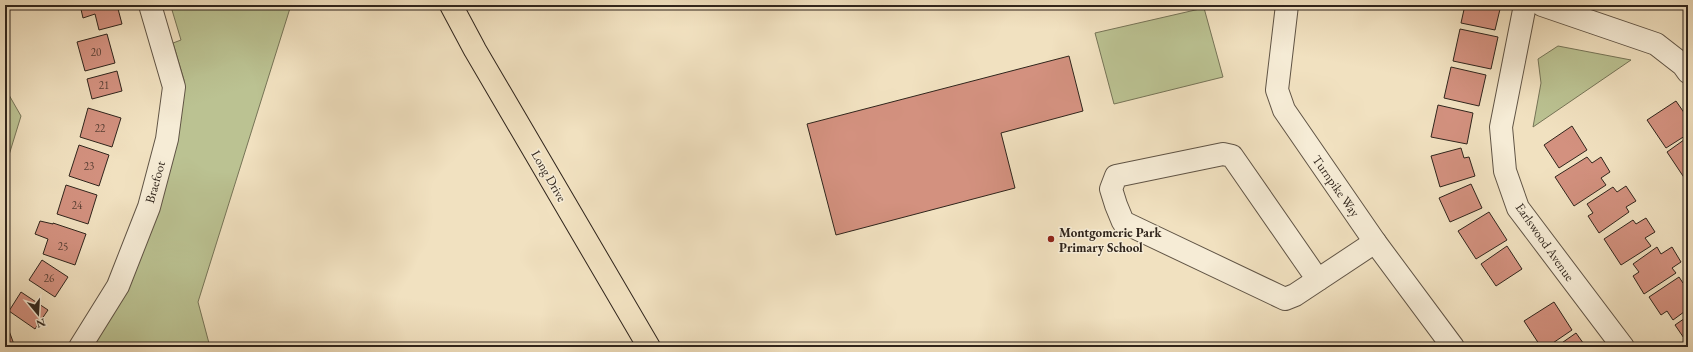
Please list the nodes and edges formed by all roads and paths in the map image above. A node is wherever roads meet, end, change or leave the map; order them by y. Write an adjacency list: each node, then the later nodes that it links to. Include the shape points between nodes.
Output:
1 (150, 5): 9 (street, Braefoot, via 174,87 167,139 149,207 118,286)
2 (452, 5): 10 (main road, Long Drive, via 475,50)
3 (1287, 5): 7 (street, Turnpike Way, via 1277,90 1284,110)
4 (1525, 5): 12 (street, Earlswood Avenue, via 1501,127 1505,171 1518,208)
5 (1542, 5): 6 (street, via 1656,44)
6 (1688, 72)
7 (1375, 242): 8 (street); 11 (street, Turnpike Way)
8 (1318, 280): 8 (street, via 1295,296 1285,299 1124,222 1111,189 1116,176 1223,154 1232,156)
9 (80, 347)
10 (649, 347)
11 (1453, 347)
12 (1623, 347)

